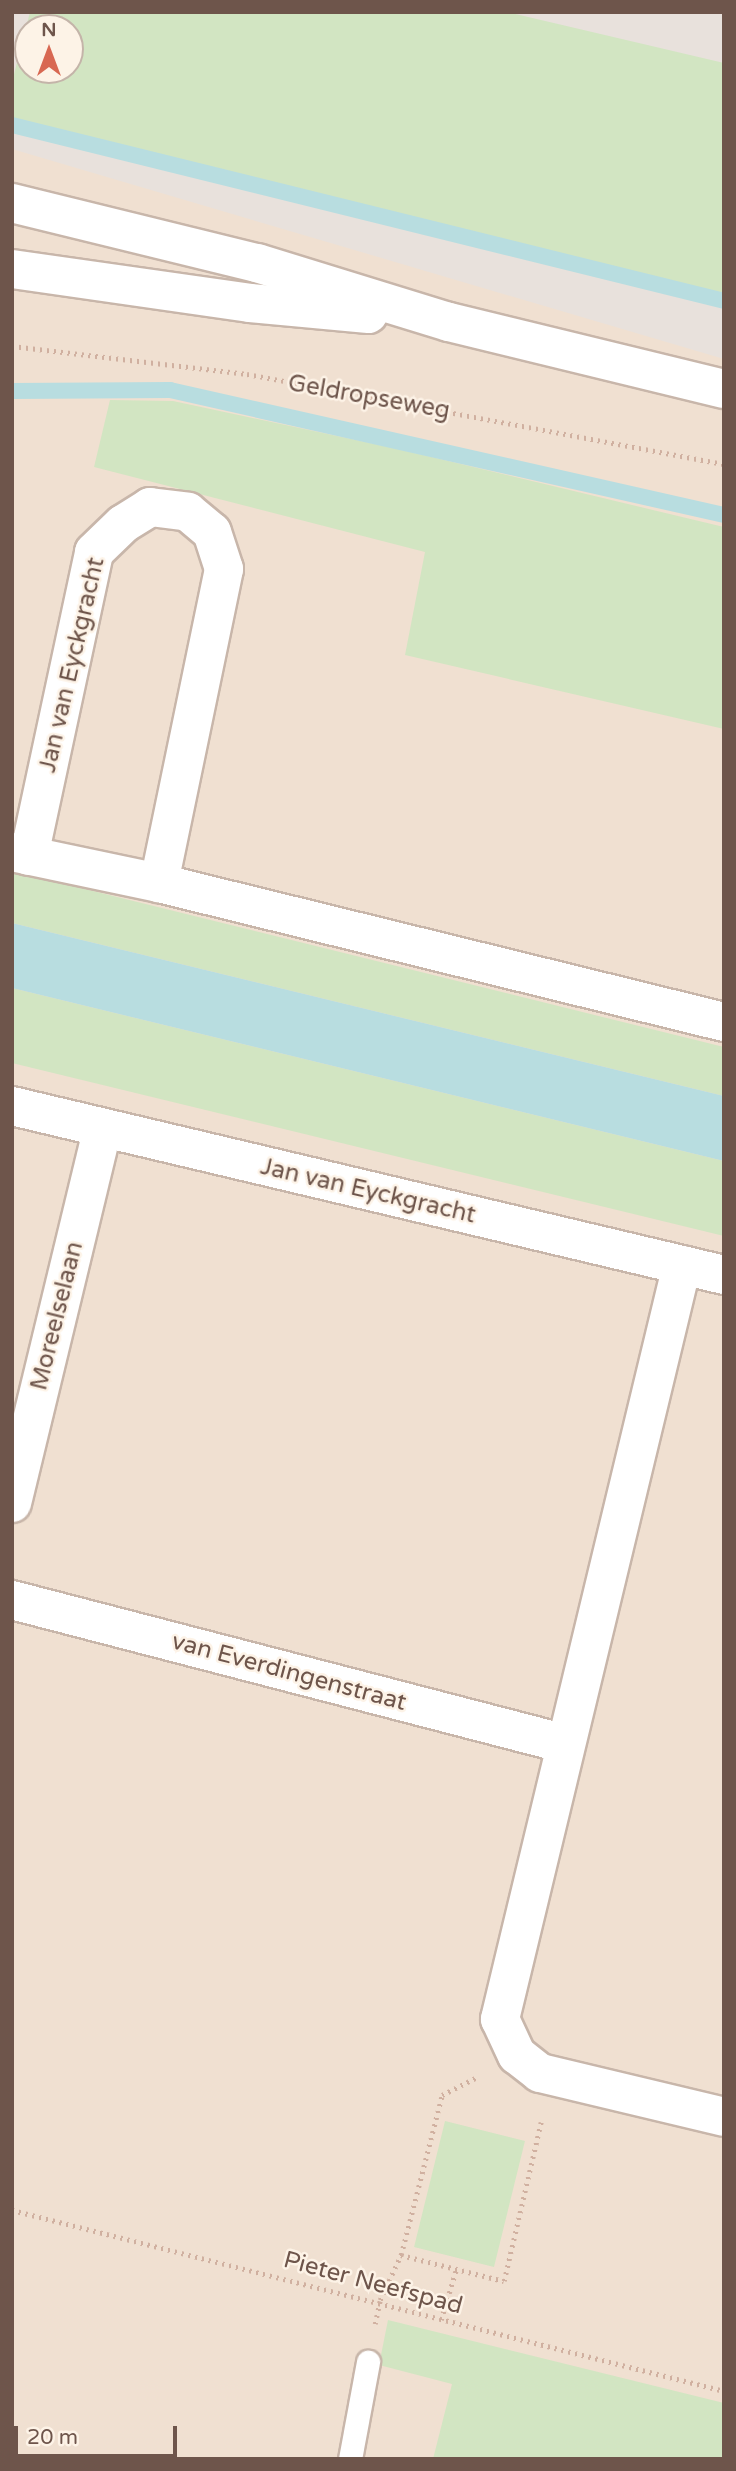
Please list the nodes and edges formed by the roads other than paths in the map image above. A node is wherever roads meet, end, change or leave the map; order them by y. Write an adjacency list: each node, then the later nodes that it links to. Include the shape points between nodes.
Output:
1 (12, 203): 3 (street, via 257,263)
2 (12, 269): 3 (street, via 250,303)
3 (449, 322): 4 (street)
4 (724, 389)
5 (21, 854): 6 (street, Jan van Eyckgracht); 6 (street, Jan van Eyckgracht, via 94,552 123,524 150,507 188,512 212,532 224,569)
6 (159, 883): 7 (street, Jan van Eyckgracht)
7 (724, 1022)
8 (12, 1106): 9 (street, Jan van Eyckgracht)
9 (103, 1128): 10 (street, Jan van Eyckgracht); 12 (street, Moreelselaan)
10 (682, 1265): 11 (street, Jan van Eyckgracht); 14 (street)
11 (724, 1275)
12 (12, 1503)
13 (12, 1600): 14 (street, van Everdingenstraat)
14 (566, 1744): 15 (street, via 500,2019 517,2055 551,2077)
15 (724, 2117)
16 (368, 2362): 17 (lane)
17 (350, 2459)

